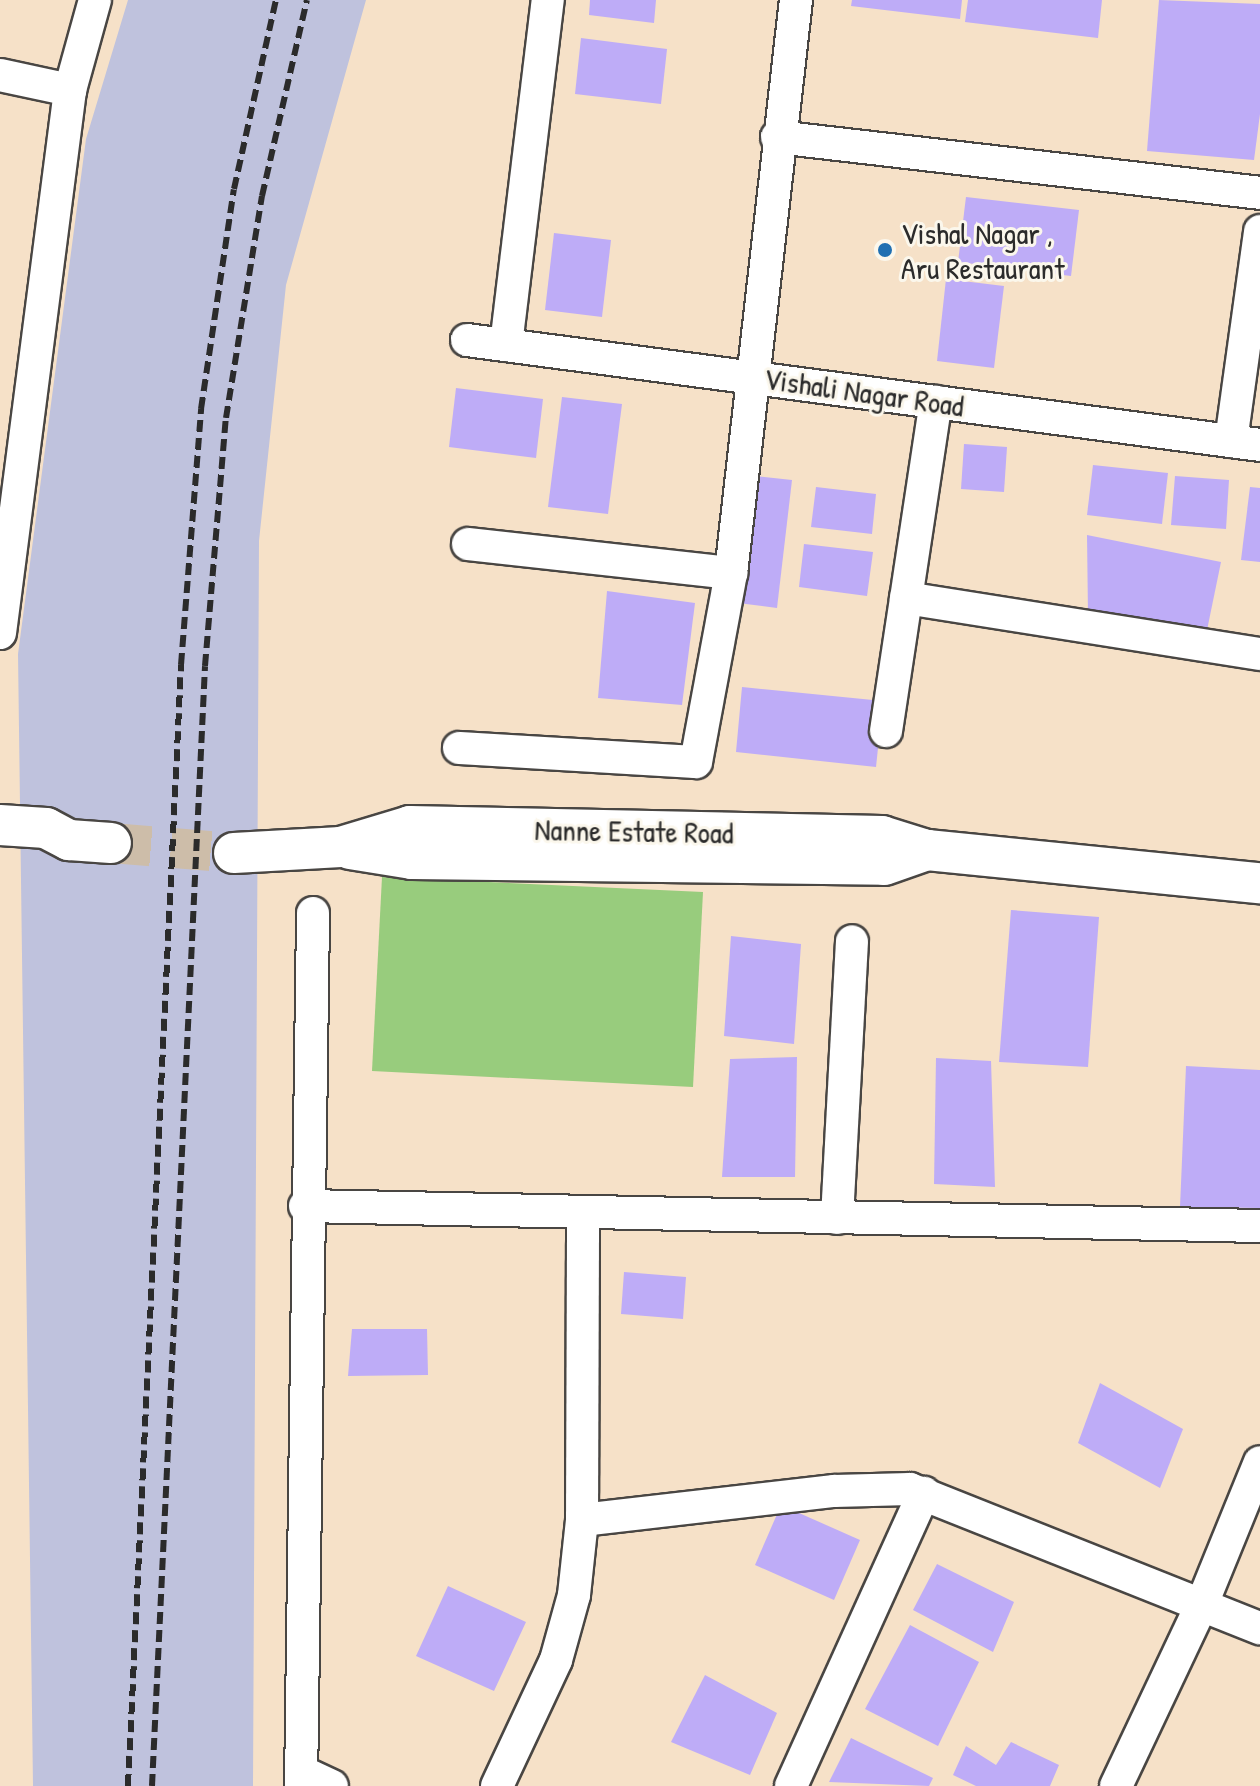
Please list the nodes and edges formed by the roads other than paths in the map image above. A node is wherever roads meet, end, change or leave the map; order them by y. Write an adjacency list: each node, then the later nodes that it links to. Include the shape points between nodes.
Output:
1 (95, 0): 5 (street)
2 (548, 0): 10 (street)
3 (796, 0): 6 (street)
4 (0, 75): 5 (street)
5 (70, 90): 17 (street)
6 (777, 137): 7 (street); 11 (street)
7 (1260, 193)
8 (1260, 231): 13 (street)
9 (467, 340): 10 (street, Vishali Nagar Road)
10 (506, 345): 11 (street, Vishali Nagar Road)
11 (751, 377): 12 (street, Vishali Nagar Road); 15 (street)
12 (936, 402): 13 (street, Vishali Nagar Road); 16 (street)
13 (1246, 443)
14 (468, 544): 15 (street)
15 (731, 573): 21 (street, via 696,762)
16 (906, 598): 19 (street); 20 (street)
17 (2, 601): 18 (street)
18 (0, 633)
19 (1260, 654)
20 (886, 731)
21 (459, 748)
22 (0, 825): 23 (street, via 46,828)
23 (69, 840): 24 (street); 25 (street, via 48,848)
24 (111, 843)
25 (0, 847)
26 (234, 853): 27 (street, Nanne Estate Road, via 341,847 410,826 882,836 927,850)
27 (1260, 883)
28 (313, 913): 30 (street)
29 (852, 941): 32 (street)
30 (305, 1206): 31 (street); 39 (street)
31 (583, 1212): 32 (street); 36 (street)
32 (837, 1218): 33 (street)
33 (1260, 1226)
34 (1260, 1462): 37 (street)
35 (924, 1493): 36 (street, via 834,1491); 37 (street); 42 (street)
36 (582, 1520): 41 (street, via 574,1595 556,1660)
37 (1202, 1604): 38 (street); 43 (street)
38 (1260, 1628)
39 (302, 1779): 40 (street)
40 (332, 1786)
41 (497, 1786)
42 (791, 1786)
43 (1116, 1786)

